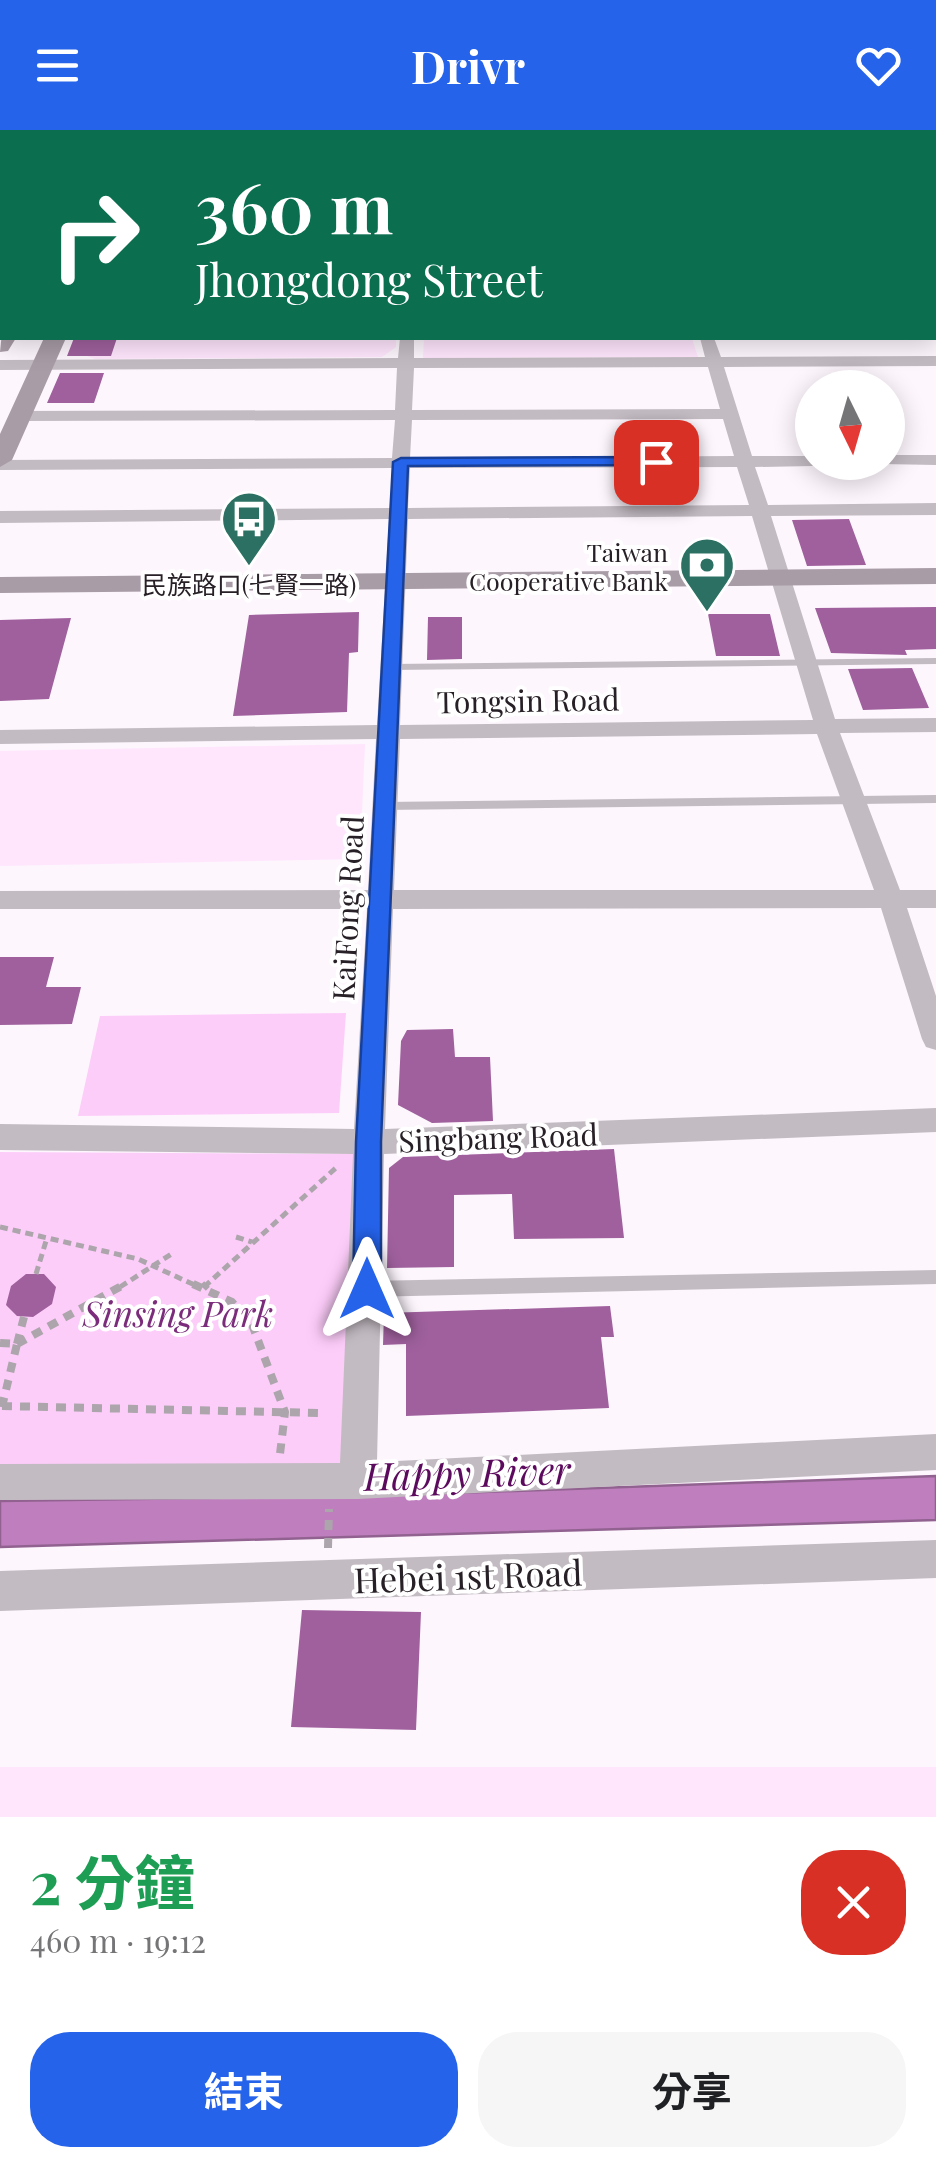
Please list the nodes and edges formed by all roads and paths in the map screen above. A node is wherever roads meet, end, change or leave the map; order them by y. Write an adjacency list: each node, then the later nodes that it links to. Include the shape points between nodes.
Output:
1 (27, 340): 8 (street)
2 (53, 340): 7 (street)
3 (708, 340): 6 (street)
4 (406, 350): 6 (street); 7 (street); 9 (street, KaiFong Road)
5 (936, 361): 6 (street)
6 (715, 362): 10 (street)
7 (43, 364): 8 (street); 11 (street)
8 (8, 371)
9 (403, 414): 10 (street); 11 (street); 17 (street, KaiFong Road)
10 (731, 414): 14 (street)
11 (20, 416): 16 (street)
12 (905, 460): 13 (street)
13 (936, 460)
14 (746, 461): 15 (street); 17 (street); 19 (street)
15 (795, 461)
16 (0, 462): 17 (street)
17 (401, 462): 20 (street, KaiFong Road)
18 (936, 509): 19 (street)
19 (761, 510): 20 (street); 23 (street)
20 (398, 512): 21 (street); 24 (street, KaiFong Road)
21 (0, 517)
22 (936, 576): 23 (street)
23 (782, 577): 24 (street); 27 (street)
24 (395, 581): 25 (street); 28 (street, KaiFong Road)
25 (0, 585)
26 (936, 661): 27 (lane)
27 (806, 663): 28 (lane); 30 (street)
28 (391, 667): 31 (street, KaiFong Road)
29 (936, 725): 30 (street, Tongsin Road)
30 (826, 726): 31 (street, Tongsin Road); 33 (street)
31 (388, 732): 32 (street, Tongsin Road); 35 (street, KaiFong Road)
32 (0, 737)
33 (851, 800): 34 (lane); 35 (lane); 39 (street)
34 (936, 800)
35 (384, 806): 36 (street, KaiFong Road)
36 (380, 898): 38 (street); 39 (street); 43 (street, KaiFong Road)
37 (936, 899): 39 (street)
38 (0, 900)
39 (891, 900): 40 (street)
40 (936, 1039)
41 (936, 1120): 43 (street, Singbang Road)
42 (0, 1137): 43 (street, Singbang Road)
43 (369, 1142): 54 (street, KaiFong Road)
44 (340, 1164): 48 (path)
45 (0, 1228): 47 (path)
46 (236, 1237): 48 (path)
47 (46, 1240): 50 (path); 51 (path)
48 (254, 1242): 53 (path)
49 (174, 1253): 50 (path)
50 (156, 1267): 53 (path); 57 (path)
51 (36, 1274)
52 (936, 1277): 54 (lane)
53 (203, 1288): 59 (path, via 232,1302 253,1327)
54 (367, 1289): 62 (street, KaiFong Road)
55 (24, 1317): 57 (path)
56 (0, 1344): 57 (path)
57 (17, 1344): 58 (path)
58 (1, 1410): 59 (path)
59 (284, 1412): 60 (path); 64 (path)
60 (320, 1413)
61 (936, 1452): 62 (street)
62 (344, 1481): 64 (street); 66 (path)
63 (0, 1482): 64 (street)
64 (277, 1482)
65 (936, 1560): 66 (street, Hebei 1st Road)
66 (326, 1580): 67 (street, Hebei 1st Road)
67 (0, 1592)

